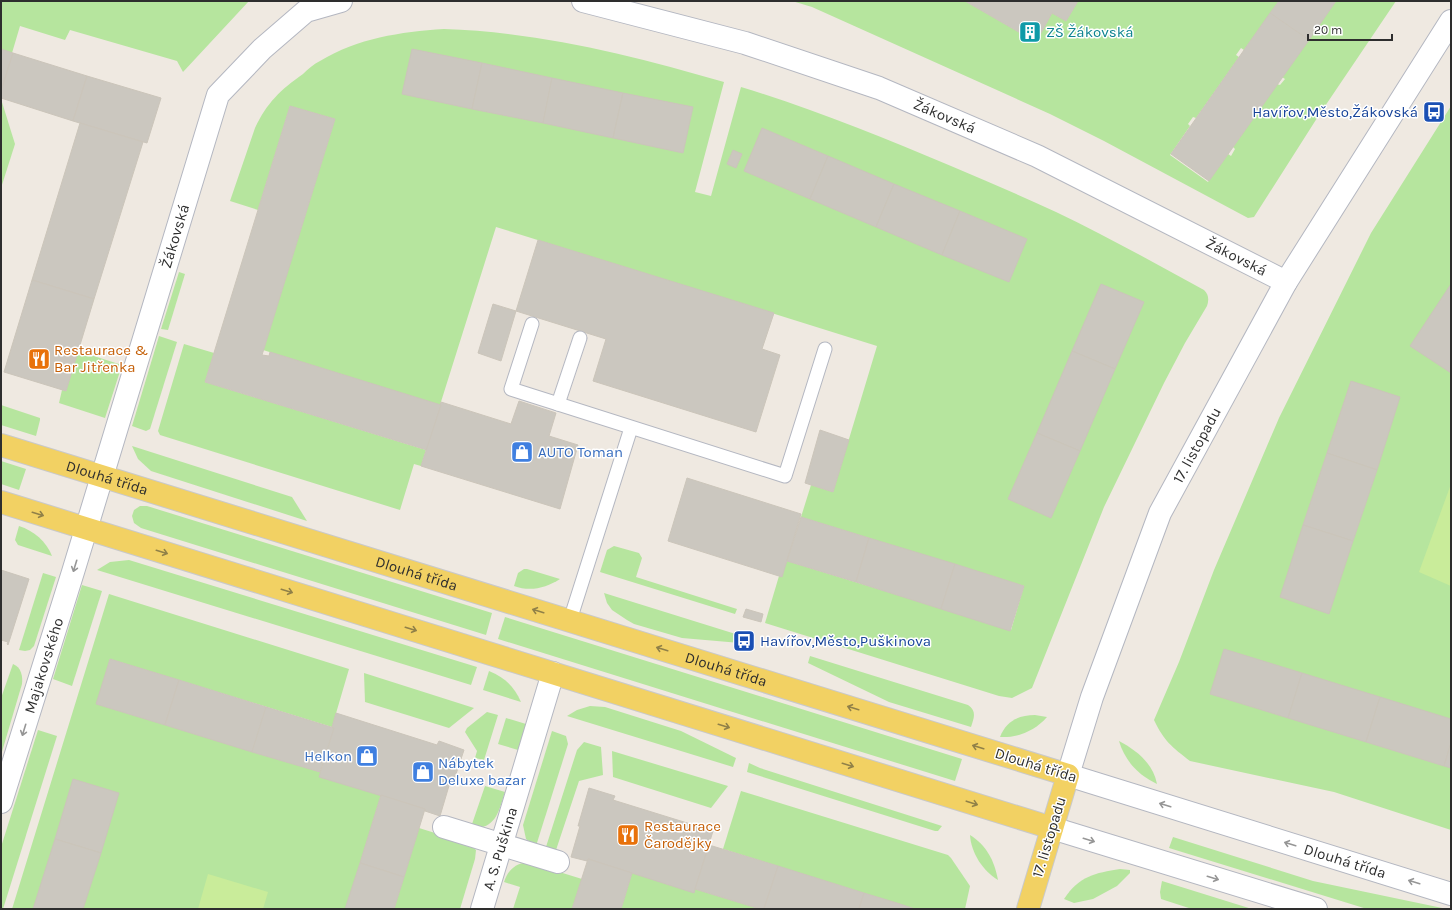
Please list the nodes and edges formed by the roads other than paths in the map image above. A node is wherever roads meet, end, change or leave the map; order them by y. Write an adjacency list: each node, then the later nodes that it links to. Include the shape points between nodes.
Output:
1 (341, 1): 3 (street, Žákovská)
2 (583, 1): 5 (street, Žákovská, via 745,43 879,88 1037,156)
3 (303, 6): 12 (street, Žákovská, via 218,95)
4 (1451, 20): 5 (street, 17. listopadu)
5 (1286, 282): 17 (street, 17. listopadu, via 1160,513 1092,697)
6 (532, 324): 9 (lane, via 511,389)
7 (580, 338): 9 (lane)
8 (825, 350): 10 (lane, via 785,476)
9 (558, 404): 10 (lane)
10 (631, 428): 15 (lane)
11 (1, 445): 12 (main road, Dlouhá třída)
12 (102, 476): 14 (street, Žákovská); 15 (main road, Dlouhá třída, one-way to 12)
13 (1, 502): 14 (main road, one-way to 14)
14 (86, 529): 16 (main road, one-way to 16); 18 (street, Majakovského, one-way to 18)
15 (570, 620): 17 (main road, Dlouhá třída, one-way to 15)
16 (553, 673): 20 (main road, one-way to 20); 21 (street, A. S. Puškina)
17 (1068, 775): 20 (main road, 17. listopadu); 23 (street, Dlouhá třída, one-way to 17)
18 (1, 802)
19 (444, 827): 21 (street)
20 (1052, 828): 25 (main road, 17. listopadu); 26 (street, one-way to 26)
21 (501, 844): 22 (street); 24 (street, A. S. Puškina)
22 (558, 862)
23 (1451, 894)
24 (482, 909)
25 (1028, 909)
26 (1316, 909)

